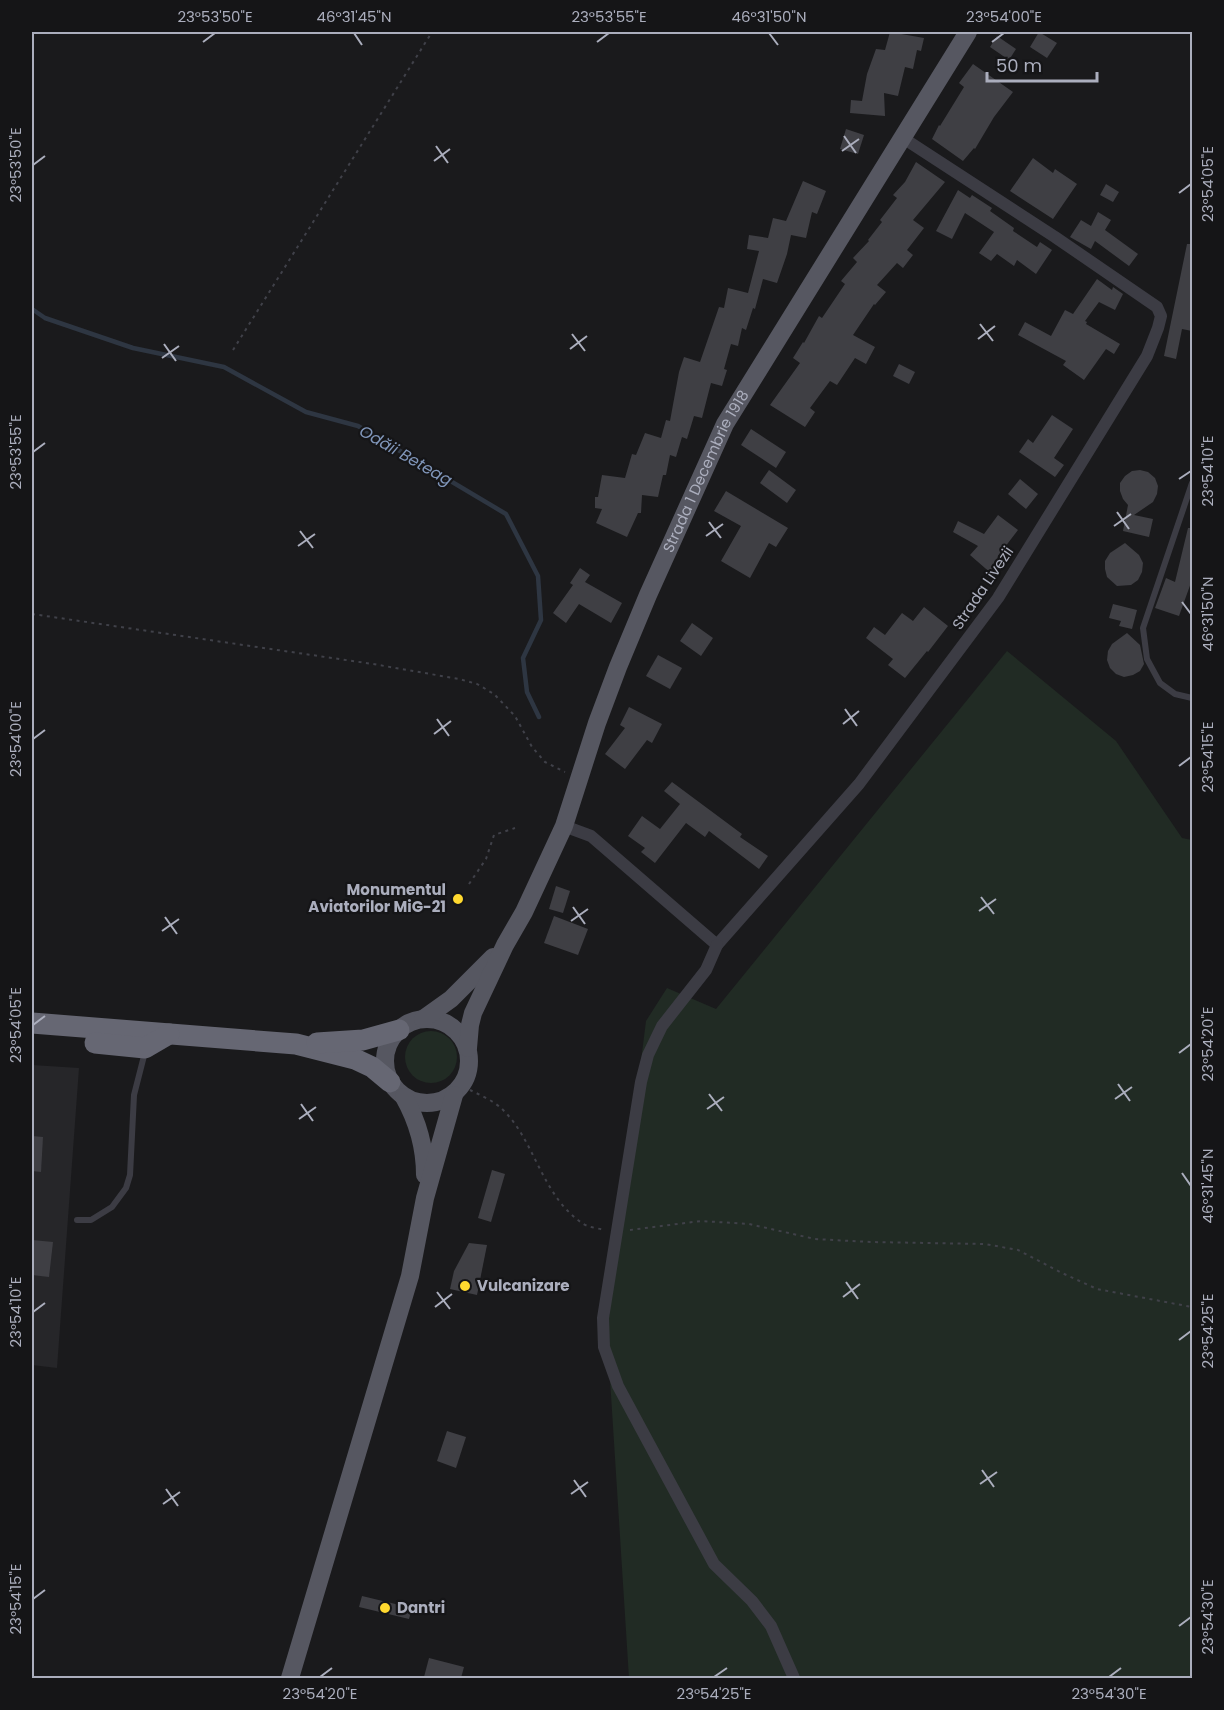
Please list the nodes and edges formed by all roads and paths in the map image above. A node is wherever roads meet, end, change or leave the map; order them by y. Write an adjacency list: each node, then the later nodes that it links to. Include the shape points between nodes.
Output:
1 (432, 32): 4 (path)
2 (968, 32): 3 (main road, Strada 1 Decembrie 1918)
3 (903, 138): 8 (main road, Strada 1 Decembrie 1918, via 726,424 639,615); 13 (street, Strada Livezii, via 1157,307 1161,316 1147,356 998,598 859,784)
4 (233, 350)
5 (1192, 483): 7 (lane, via 1143,628 1147,659 1160,682 1175,694)
6 (32, 614): 8 (path, via 372,664 477,684 494,694 515,716 545,762)
7 (1192, 698)
8 (579, 779): 9 (main road, Strada 1 Decembrie 1918)
9 (564, 826): 12 (main road, Strada 1 Decembrie 1918); 13 (street, via 591,836)
10 (515, 828): 11 (path, via 494,835 486,859)
11 (469, 884)
12 (505, 945): 15 (main road, Strada 1 Decembrie 1918, via 451,999); 22 (main road, Strada 1 Decembrie 1918, via 473,1013)
13 (717, 945): 27 (street, Strada Livezii, via 706,970 662,1026 648,1055)
14 (32, 1012): 18 (highway)
15 (423, 1019): 17 (main road); 22 (main road, via 451,1026)
16 (32, 1023): 18 (highway)
17 (399, 1030): 20 (highway, via 363,1040); 23 (main road, via 385,1054 385,1068)
18 (169, 1034): 20 (highway); 21 (highway)
19 (32, 1038): 21 (highway)
20 (296, 1044): 23 (highway, via 355,1059 372,1067)
21 (146, 1048): 26 (lane, via 134,1095 126,1188 112,1207 91,1220)
22 (468, 1048): 24 (main road, via 468,1074)
23 (397, 1089): 24 (main road, via 416,1102 429,1104); 25 (main road, via 413,1113 423,1148)
24 (458, 1090): 25 (main road); 27 (path, via 501,1107 560,1203 583,1224)
25 (425, 1198): 29 (main road, via 410,1276)
26 (77, 1220)
27 (617, 1232): 28 (path, via 701,1221 749,1224 815,1239 985,1244 1018,1250 1097,1289); 30 (street, Strada Livezii, via 603,1318 604,1347 618,1386 714,1564 771,1626)
28 (1192, 1307)
29 (290, 1678)
30 (794, 1678)

